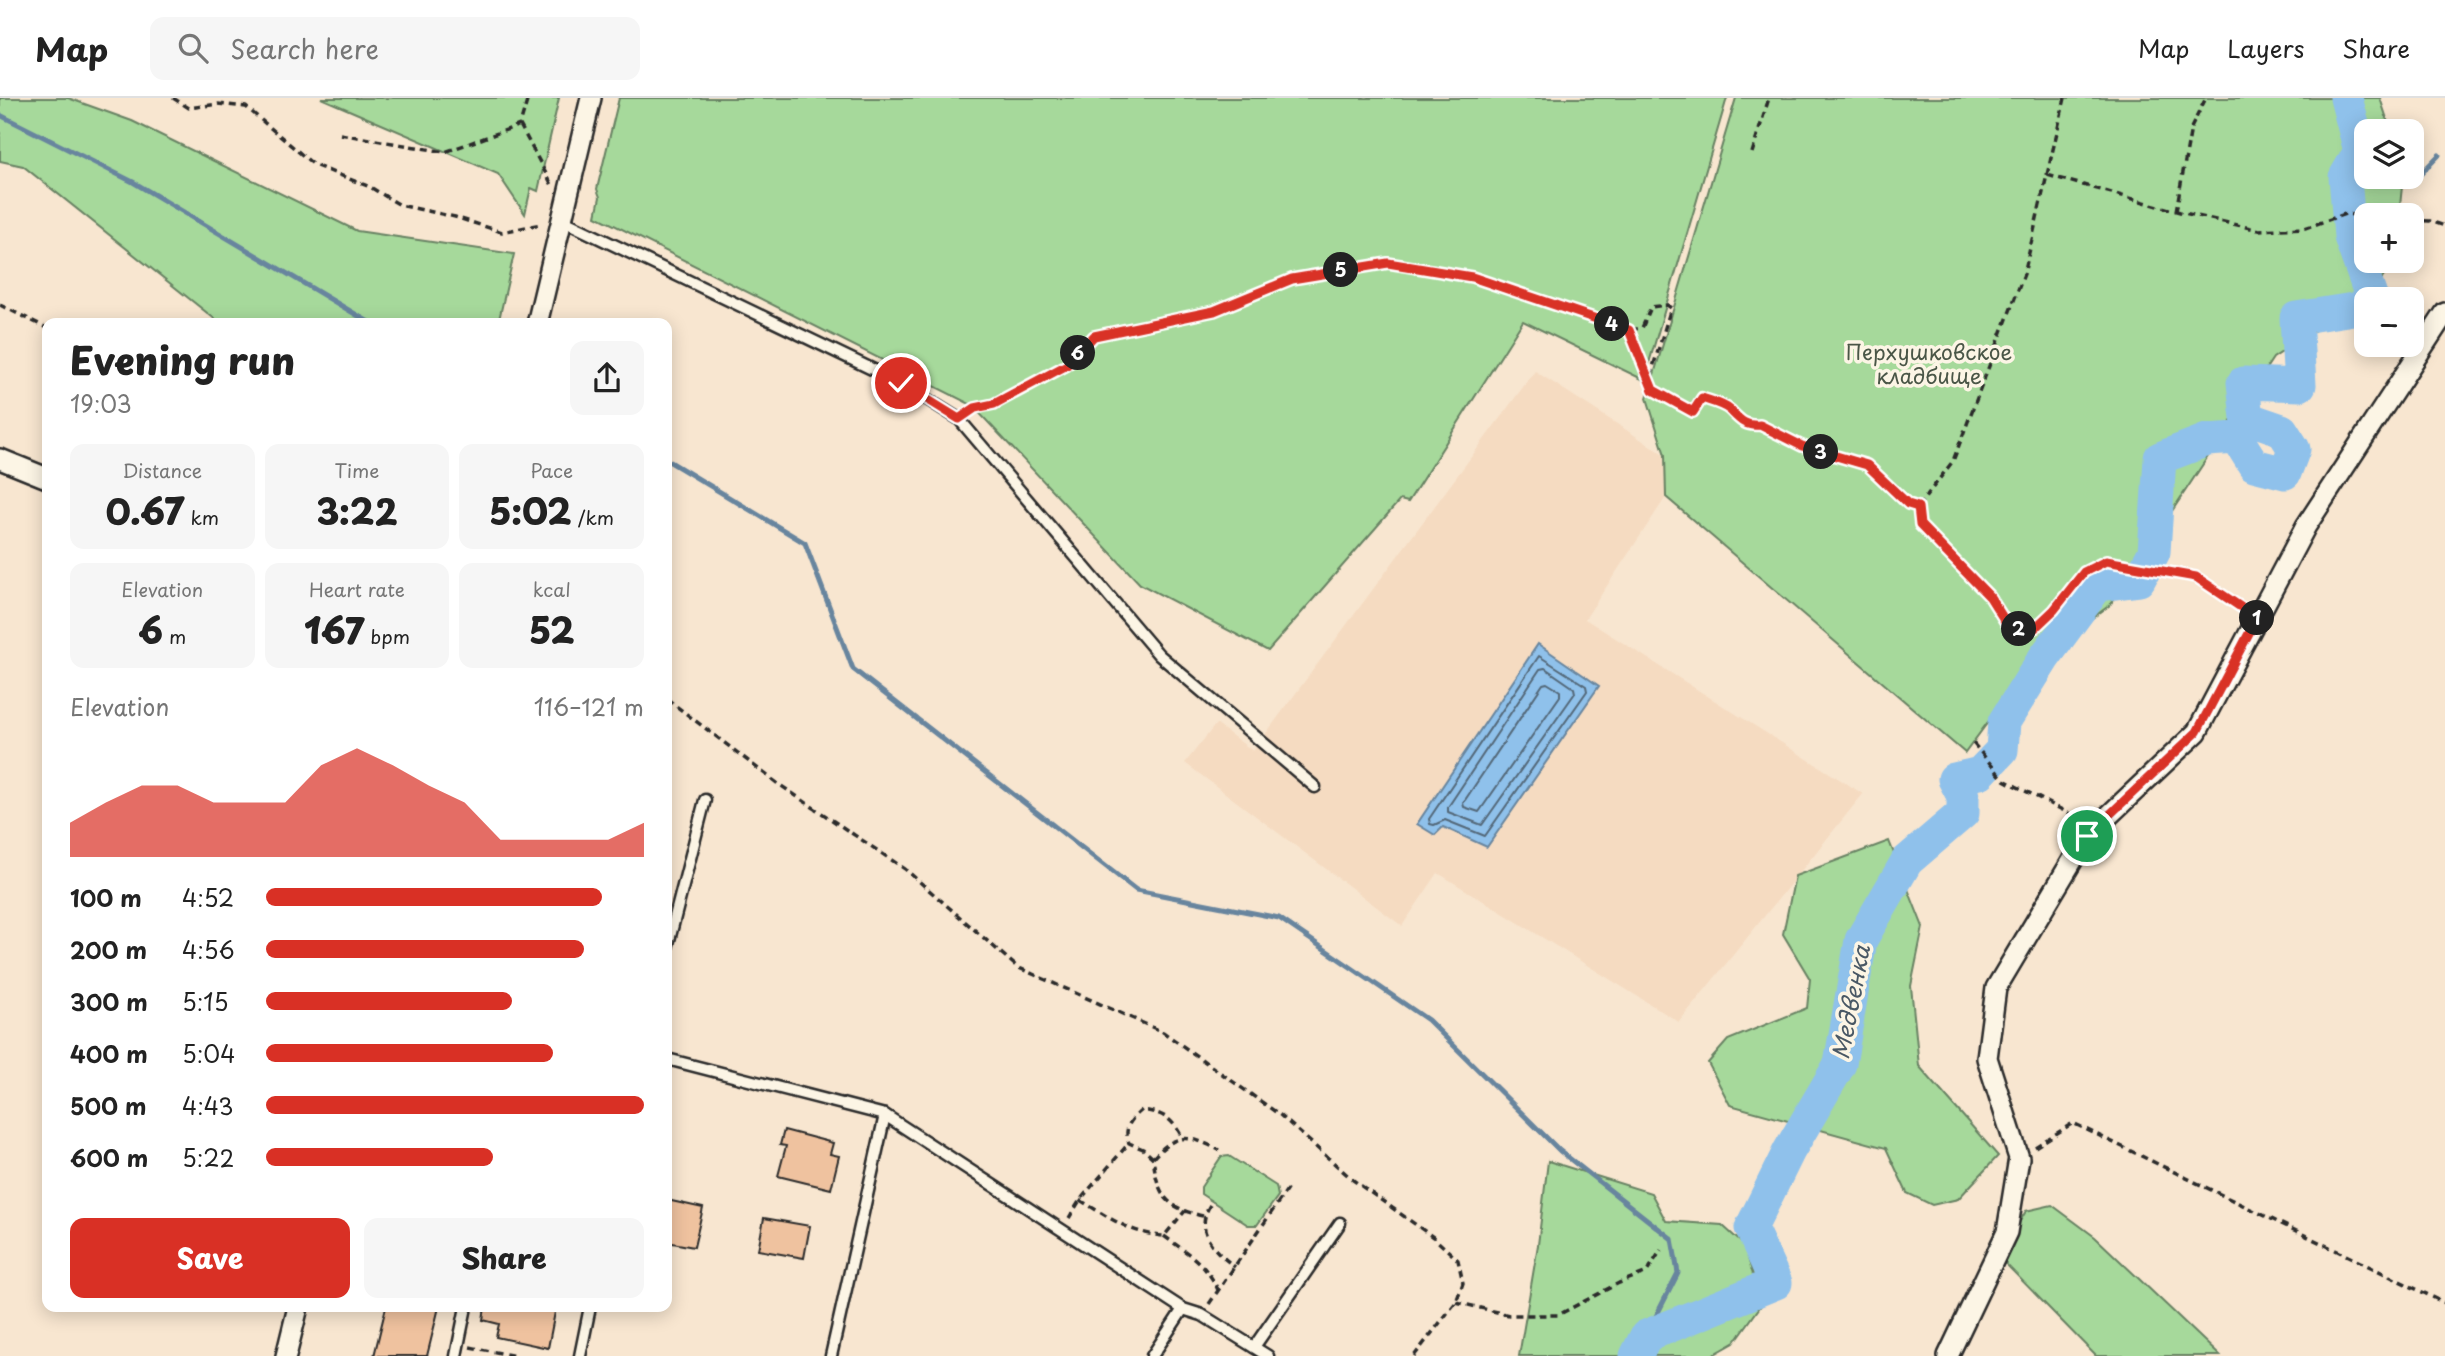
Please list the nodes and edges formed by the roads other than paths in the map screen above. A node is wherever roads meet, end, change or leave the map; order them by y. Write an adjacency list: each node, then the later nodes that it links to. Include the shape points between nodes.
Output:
1 (591, 98): 2 (street)
2 (564, 215): 4 (street); 7 (lane, via 901,383 959,419 1159,655)
3 (2445, 313): 24 (street, via 2306,526 2197,732 2087,836 1996,988 1987,1058 2019,1158 2007,1232)
4 (538, 318)
5 (0, 459): 6 (street)
6 (42, 476)
7 (1315, 787)
8 (705, 800): 9 (lane)
9 (672, 929)
10 (672, 1060): 11 (lane)
11 (885, 1115): 13 (lane); 21 (lane)
12 (1340, 1223): 17 (lane)
13 (1183, 1309): 17 (lane, via 1202,1315); 22 (lane)
14 (297, 1312): 18 (street)
15 (465, 1312): 19 (lane)
16 (589, 1312): 20 (lane)
17 (1254, 1347): 23 (lane)
18 (286, 1356)
19 (456, 1356)
20 (580, 1356)
21 (831, 1356)
22 (1152, 1356)
23 (1268, 1356)
24 (1948, 1356)

